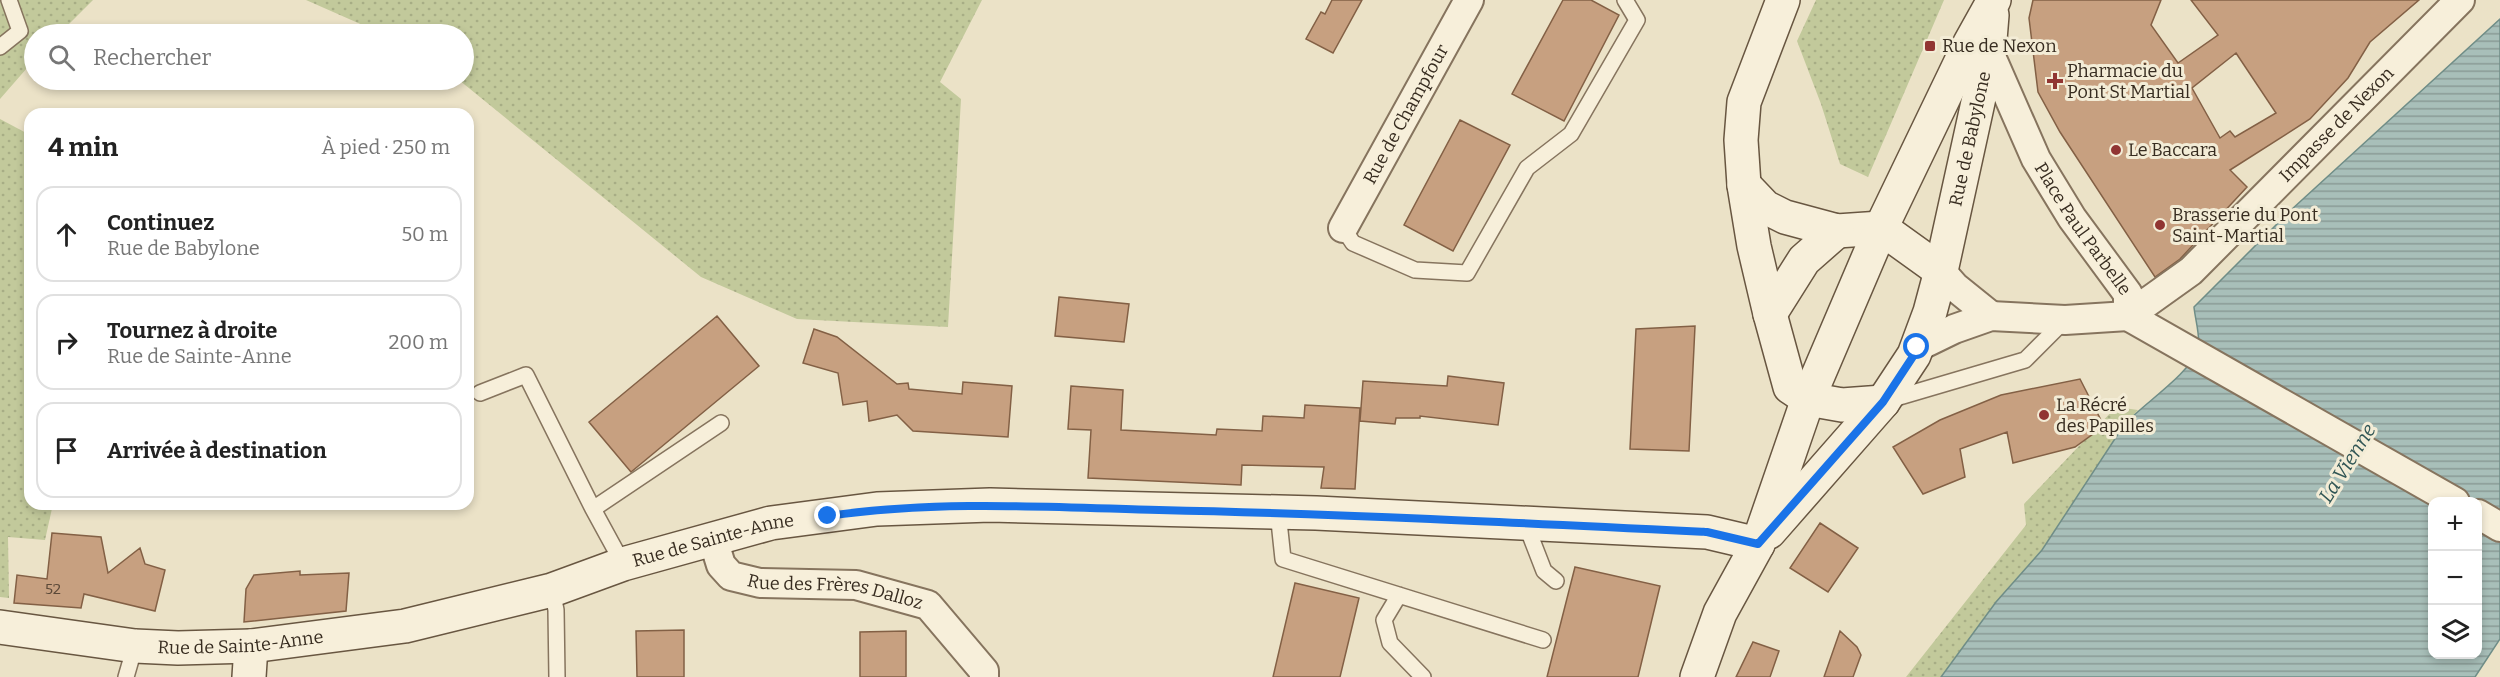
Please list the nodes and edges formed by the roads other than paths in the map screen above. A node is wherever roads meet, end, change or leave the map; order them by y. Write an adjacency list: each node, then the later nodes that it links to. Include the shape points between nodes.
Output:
1 (9, 0): 7 (lane, via 20,31)
2 (1469, 0): 10 (street, Rue de Champfour)
3 (1625, 0): 10 (lane, via 1637,20 1571,134 1527,168 1467,273 1415,270 1353,243)
4 (1783, 0): 9 (street, via 1744,102)
5 (2460, 0): 16 (street, Impasse de Nexon, via 2191,271)
6 (1994, 2): 8 (street, Rue de Babylone); 11 (street, Rue de Babylone, via 1970,43)
7 (0, 47)
8 (1989, 52): 13 (street, Rue de Babylone); 16 (street, Place Paul Parbelle, via 2036,159 2072,218 2128,294)
9 (1744, 185): 12 (street, via 1765,207); 14 (street)
10 (1343, 228)
11 (1881, 228): 12 (street); 13 (street); 20 (street, Rue de Babylone)
12 (1837, 231): 14 (street, via 1804,260)
13 (1941, 271): 15 (street); 18 (street, Rue de Babylone)
14 (1770, 314): 20 (street, via 1790,387)
15 (1991, 316): 17 (street, Place Paul Parbelle); 18 (street, Place Paul Parbelle)
16 (2128, 316): 17 (street, Place Paul Parbelle); 23 (street)
17 (2066, 320): 21 (lane, via 2025,360)
18 (1917, 347): 21 (street, Rue de Babylone)
19 (480, 393): 24 (lane, via 526,375)
20 (1808, 399): 21 (street, via 1842,405); 30 (street, Rue de Babylone)
21 (1883, 402): 30 (street, Rue de Babylone)
22 (721, 423): 24 (lane)
23 (2448, 497)
24 (594, 509): 31 (lane)
25 (1278, 512): 27 (street, Rue de Sainte-Anne); 29 (street, Rue de Sainte-Anne, via 990,506 877,508 771,523); 34 (lane, via 1283,559)
26 (2482, 516): 28 (street)
27 (1525, 522): 30 (street, Rue de Sainte-Anne, via 1707,532); 32 (lane, via 1544,571)
28 (2500, 527)
29 (713, 538): 31 (street, Rue de Sainte-Anne); 41 (street, Rue des Frères Dalloz, via 721,566 730,576 760,583 856,585 928,604 984,671)
30 (1758, 544): 43 (street, Rue de Babylone, via 1720,614)
31 (623, 564): 33 (street, Rue de Sainte-Anne)
32 (1556, 581)
33 (552, 590): 38 (street, Rue de Sainte-Anne); 40 (lane)
34 (1398, 595): 36 (lane); 42 (lane, via 1384,620 1390,644)
35 (0, 627): 37 (street, Rue de Sainte-Anne)
36 (1543, 640)
37 (135, 646): 38 (street, Rue de Sainte-Anne); 39 (lane)
38 (250, 661)
39 (126, 677)
40 (557, 677)
41 (984, 677)
42 (1423, 677)
43 (1697, 677)

